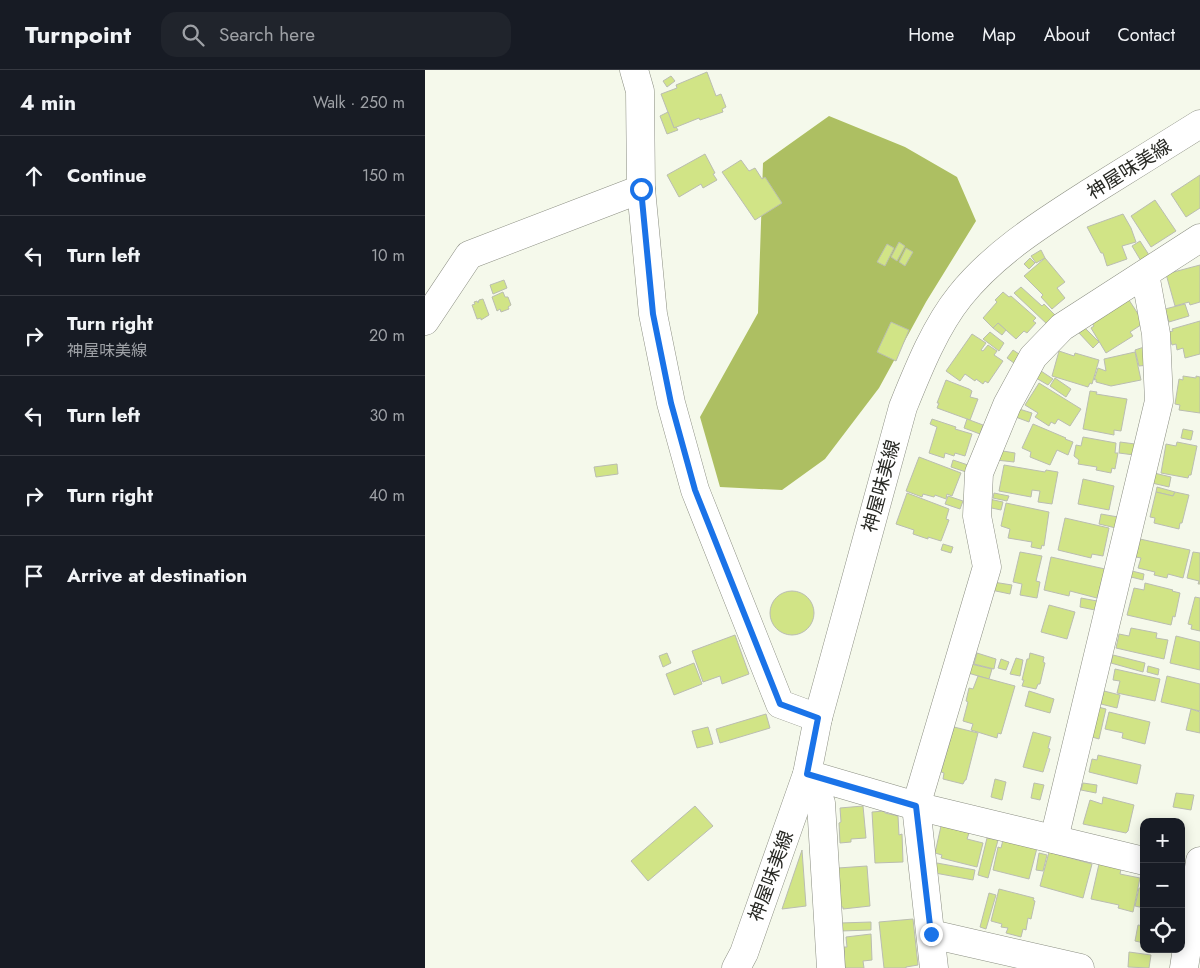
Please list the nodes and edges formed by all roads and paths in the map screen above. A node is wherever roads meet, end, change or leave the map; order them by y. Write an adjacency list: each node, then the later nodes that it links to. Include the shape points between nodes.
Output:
1 (634, 70): 3 (street, via 640,91)
2 (1200, 124): 7 (street, 神屋味美線, via 1056,214 1000,254 960,296 933,338 903,407)
3 (641, 189): 6 (street, via 469,255); 7 (street, via 653,314 671,403 695,490 780,704)
4 (1200, 238): 5 (street)
5 (1145, 274): 9 (street, via 1062,327 1033,358 1007,405 979,472 977,516 987,567); 10 (street, via 1156,334 1159,401)
6 (425, 320)
7 (818, 718): 8 (street, 神屋味美線)
8 (807, 774): 9 (street); 14 (street, 神屋味美線); 15 (street, via 821,803)
9 (916, 806): 10 (street); 13 (street)
10 (1053, 839): 11 (street)
11 (1140, 860)
12 (1193, 868): 18 (street)
13 (931, 934): 16 (street); 17 (street)
14 (735, 968)
15 (831, 968)
16 (934, 968)
17 (1080, 968)
18 (1183, 968)

